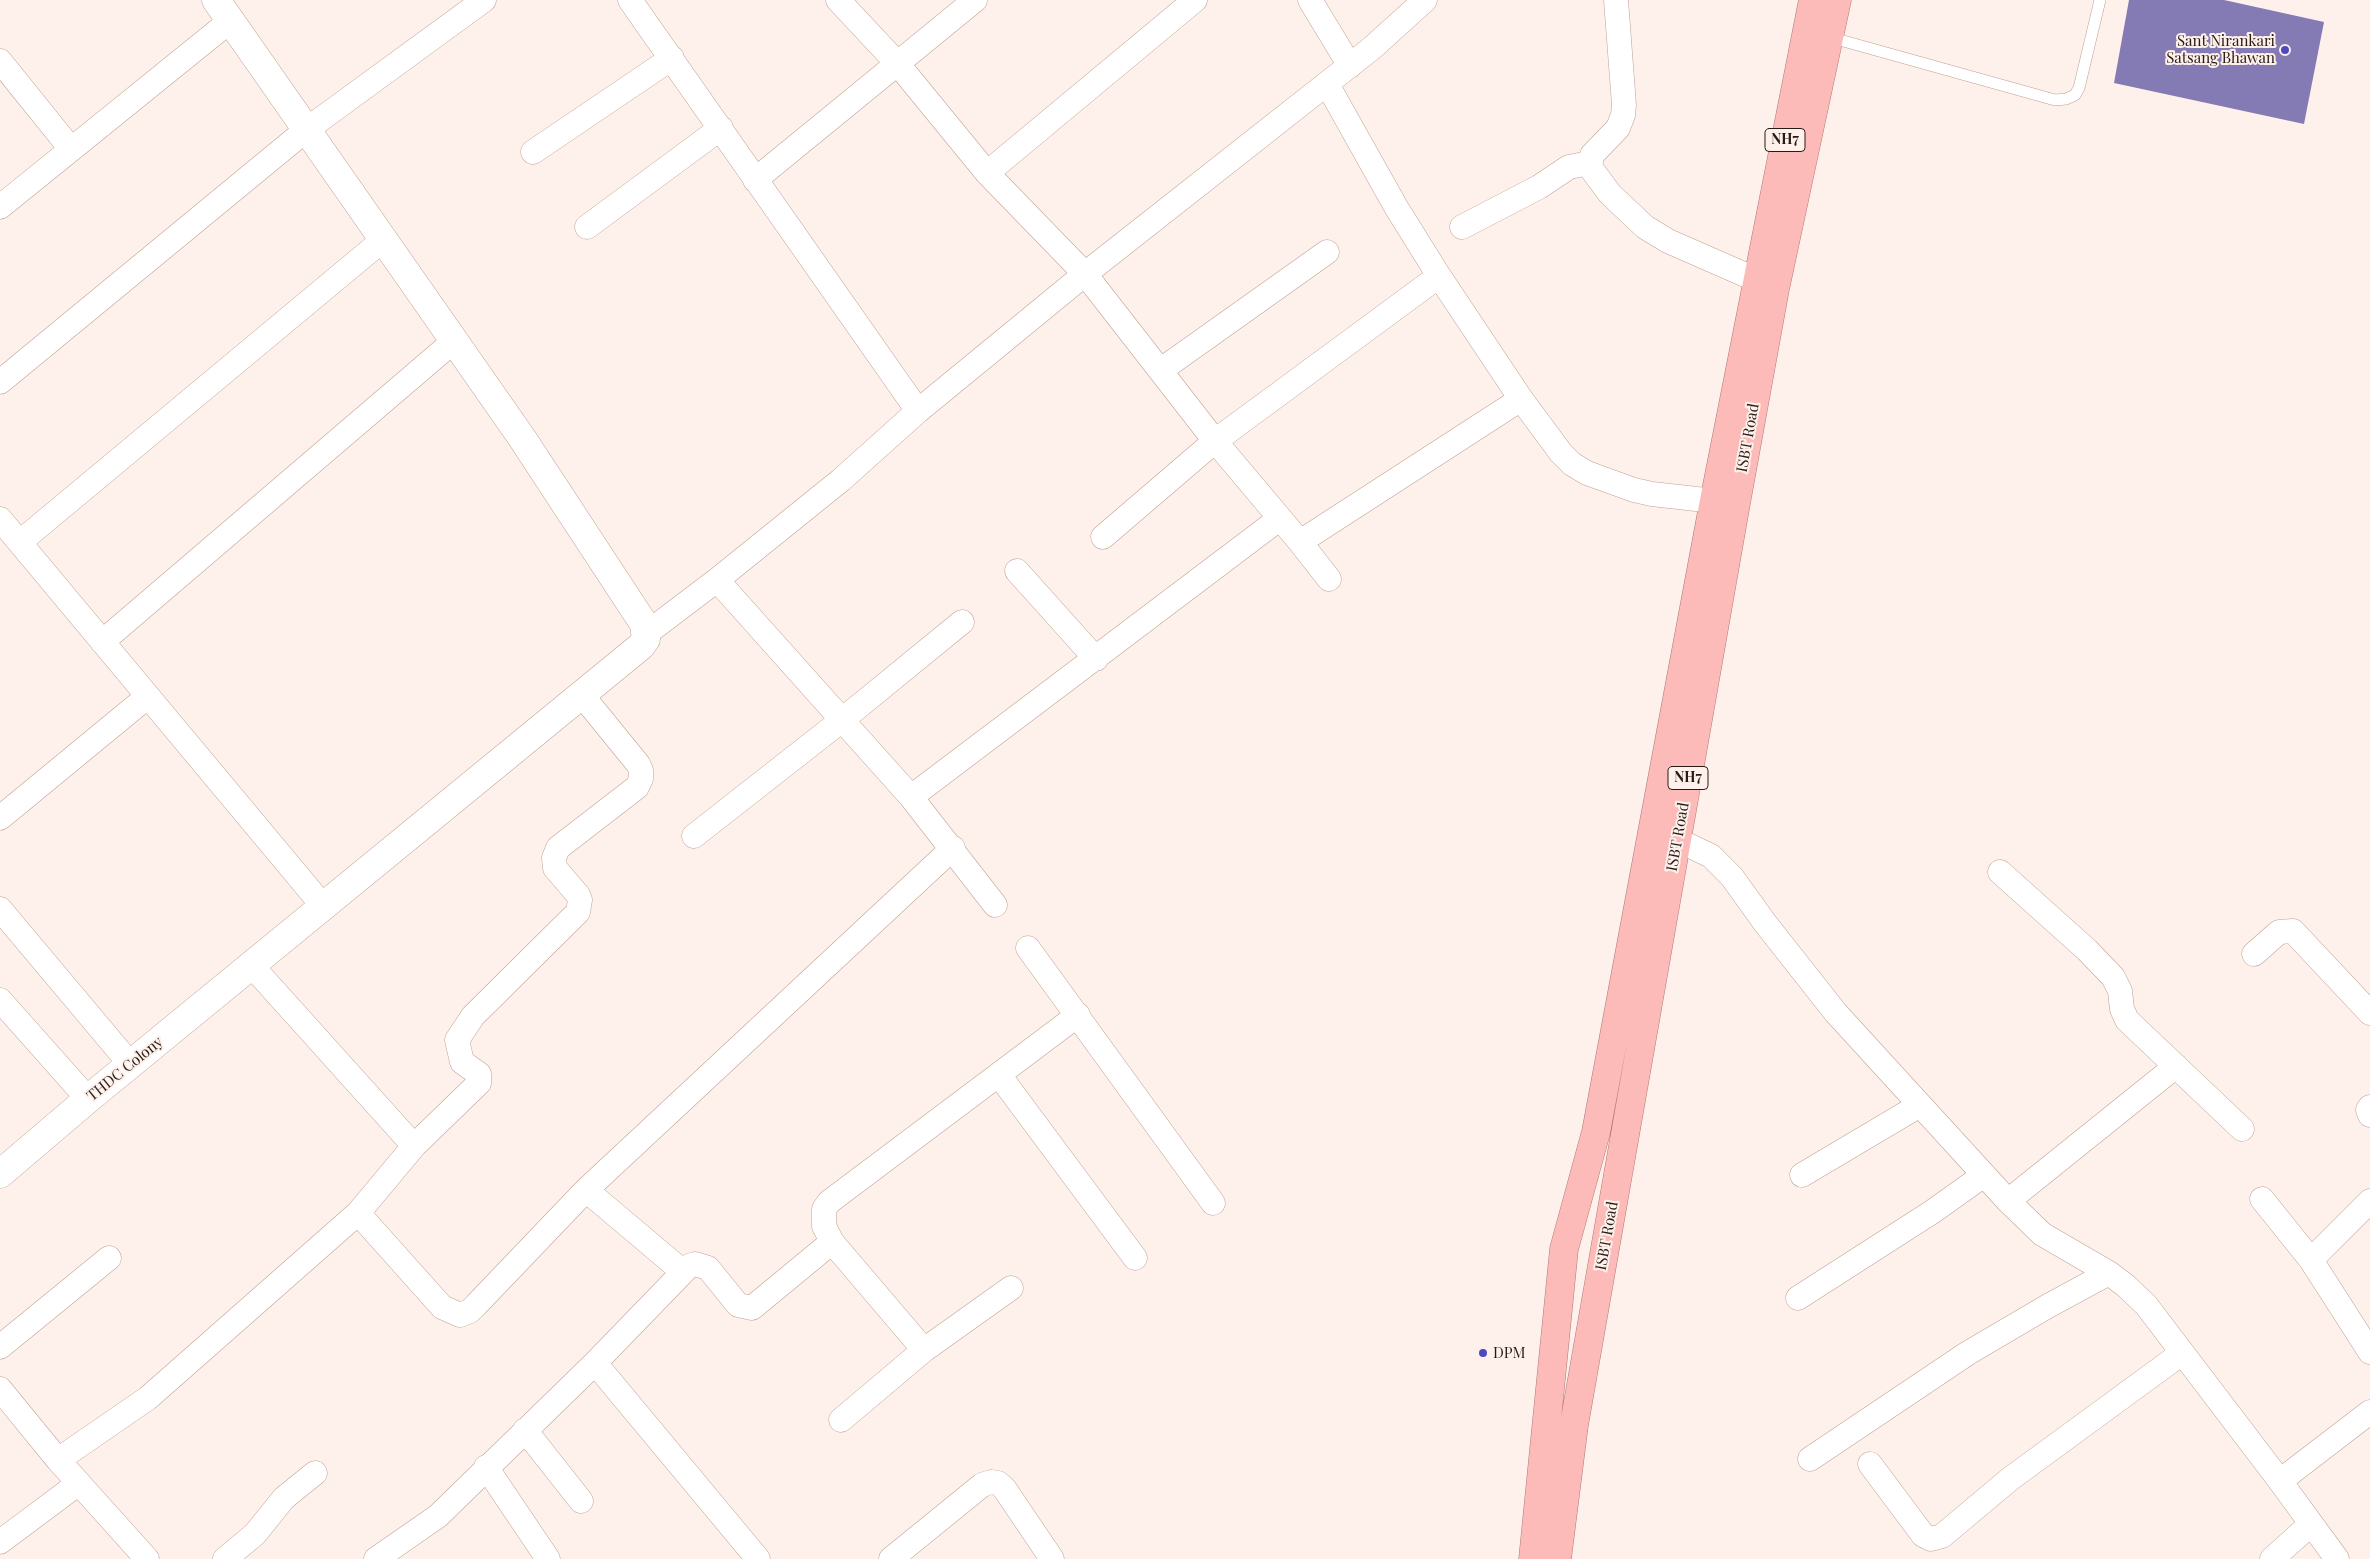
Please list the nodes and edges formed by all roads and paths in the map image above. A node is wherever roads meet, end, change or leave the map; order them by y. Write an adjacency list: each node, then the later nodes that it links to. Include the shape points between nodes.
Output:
1 (484, 0): 20 (street)
2 (630, 0): 14 (street)
3 (838, 0): 16 (street)
4 (975, 0): 16 (street)
5 (1195, 0): 24 (street)
6 (1310, 0): 17 (street)
7 (1425, 0): 17 (street)
8 (1616, 0): 23 (street, via 1624,105 1618,128 1592,155)
9 (1813, 0): 33 (highway, NH7)
10 (1836, 0): 13 (highway, ISBT Road / NH7)
11 (2100, 0): 13 (lane, via 2079,88 2075,95 2066,99 2055,100)
12 (223, 10): 20 (street); 21 (street)
13 (1829, 37): 36 (highway, ISBT Road / NH7, via 1775,289)
14 (672, 58): 19 (street); 22 (street)
15 (0, 61): 21 (street)
16 (897, 63): 24 (street); 25 (street)
17 (1350, 66): 18 (street)
18 (1327, 84): 31 (street); 32 (street)
19 (721, 128): 25 (street); 27 (street)
20 (306, 130): 29 (street); 37 (street)
21 (71, 149): 26 (street)
22 (533, 152)
23 (1589, 163): 28 (street, via 1569,167 1539,187); 33 (street, via 1610,194 1645,227)
24 (987, 173): 31 (street)
25 (755, 180): 39 (street)
26 (0, 207)
27 (587, 227)
28 (1462, 227)
29 (384, 239): 34 (street); 45 (street)
30 (1327, 252): 35 (street)
31 (1084, 274): 35 (street); 39 (street)
32 (1439, 276): 38 (street); 40 (street)
33 (1757, 280): 36 (highway, NH7)
34 (454, 341): 51 (street, via 522,438 639,616); 52 (street)
35 (1161, 370): 40 (street)
36 (1749, 377): 41 (highway, NH7); 59 (highway, ISBT Road / NH7)
37 (0, 382)
38 (1520, 399): 41 (street, via 1561,453 1586,473 1652,494); 46 (street)
39 (918, 412): 49 (street)
40 (1215, 440): 43 (street); 44 (street)
41 (1714, 501): 59 (highway, NH7)
42 (0, 519): 45 (street)
43 (1279, 519): 46 (street); 53 (street)
44 (1103, 537)
45 (20, 542): 52 (street)
46 (1300, 542): 48 (street)
47 (1017, 571): 53 (street)
48 (1329, 579)
49 (717, 580): 51 (street); 56 (street)
50 (962, 622): 56 (street)
51 (646, 633): 54 (street, THDC Colony, via 641,646)
52 (102, 642): 55 (street)
53 (1096, 659): 57 (street)
54 (581, 694): 64 (street, THDC Colony); 80 (street, via 638,764 641,779 638,787 558,848 555,868 578,895 578,912 473,1016 457,1040 462,1062 479,1074 479,1083)
55 (147, 697): 58 (street); 64 (street)
56 (842, 720): 57 (street); 60 (street)
57 (911, 797): 61 (street)
58 (0, 818)
59 (1665, 834): 76 (street, via 1711,856 1732,877 1836,1014); 106 (highway, NH7, via 1596,1132 1564,1249); 107 (highway, ISBT Road / NH7)
60 (694, 836)
61 (953, 848): 63 (street); 84 (street)
62 (2000, 872): 73 (street, via 2113,977 2127,1020)
63 (995, 905)
64 (323, 906): 68 (street, THDC Colony)
65 (0, 909): 72 (street)
66 (1028, 948): 71 (street)
67 (2254, 954): 70 (street, via 2280,932 2293,931)
68 (252, 966): 72 (street, THDC Colony); 80 (street)
69 (0, 1000): 75 (street)
70 (2370, 1012)
71 (1078, 1015): 74 (street); 88 (street)
72 (131, 1065): 75 (street, THDC Colony)
73 (2176, 1066): 79 (street); 86 (street)
74 (999, 1075): 90 (street, via 829,1202 822,1217); 92 (street)
75 (88, 1099): 81 (street, THDC Colony)
76 (1920, 1105): 82 (street); 83 (street)
77 (2370, 1107): 78 (street)
78 (2370, 1116)
79 (2242, 1129)
80 (414, 1146): 89 (street)
81 (0, 1174)
82 (1984, 1174): 86 (street); 97 (street, via 1932,1212)
83 (1802, 1175)
84 (586, 1190): 89 (street, via 470,1311 460,1315 442,1307); 94 (street)
85 (2262, 1199): 93 (street)
86 (2008, 1201): 95 (street, via 2042,1234)
87 (2370, 1201): 93 (street)
88 (1213, 1203)
89 (358, 1213): 112 (street, via 148,1398)
90 (832, 1242): 94 (street, via 752,1308 738,1305 708,1268 695,1264); 99 (street)
91 (109, 1258): 98 (street)
92 (1135, 1258)
93 (2311, 1260): 100 (street)
94 (682, 1272): 102 (street)
95 (2109, 1273): 101 (street, via 2146,1305); 109 (street, via 1968,1353)
96 (1010, 1288): 99 (street)
97 (1798, 1298)
98 (0, 1347)
99 (924, 1350): 105 (street)
100 (2370, 1352)
101 (2182, 1353): 110 (street, via 2010,1479 1942,1536 1931,1539 1923,1535); 114 (street)
102 (595, 1363): 108 (street); 122 (street)
103 (0, 1389): 112 (street)
104 (2370, 1412): 114 (street)
105 (841, 1420)
106 (1546, 1420): 107 (highway); 125 (highway, NH7)
107 (1574, 1425): 126 (highway, ISBT Road / NH7)
108 (525, 1430): 111 (street); 115 (street)
109 (1810, 1459)
110 (1870, 1464)
111 (486, 1468): 120 (street, via 438,1516); 121 (street)
112 (69, 1473): 117 (street); 118 (street)
113 (314, 1473): 119 (street, via 284,1498 255,1534)
114 (2280, 1481): 116 (street)
115 (581, 1500)
116 (2311, 1524): 127 (street); 128 (street)
117 (0, 1542)
118 (146, 1559)
119 (225, 1559)
120 (376, 1559)
121 (548, 1559)
122 (758, 1559)
123 (892, 1559): 124 (street, via 982,1485 990,1482 1004,1488)
124 (1052, 1559)
125 (1533, 1559)
126 (1557, 1559)
127 (2272, 1559)
128 (2337, 1559)

